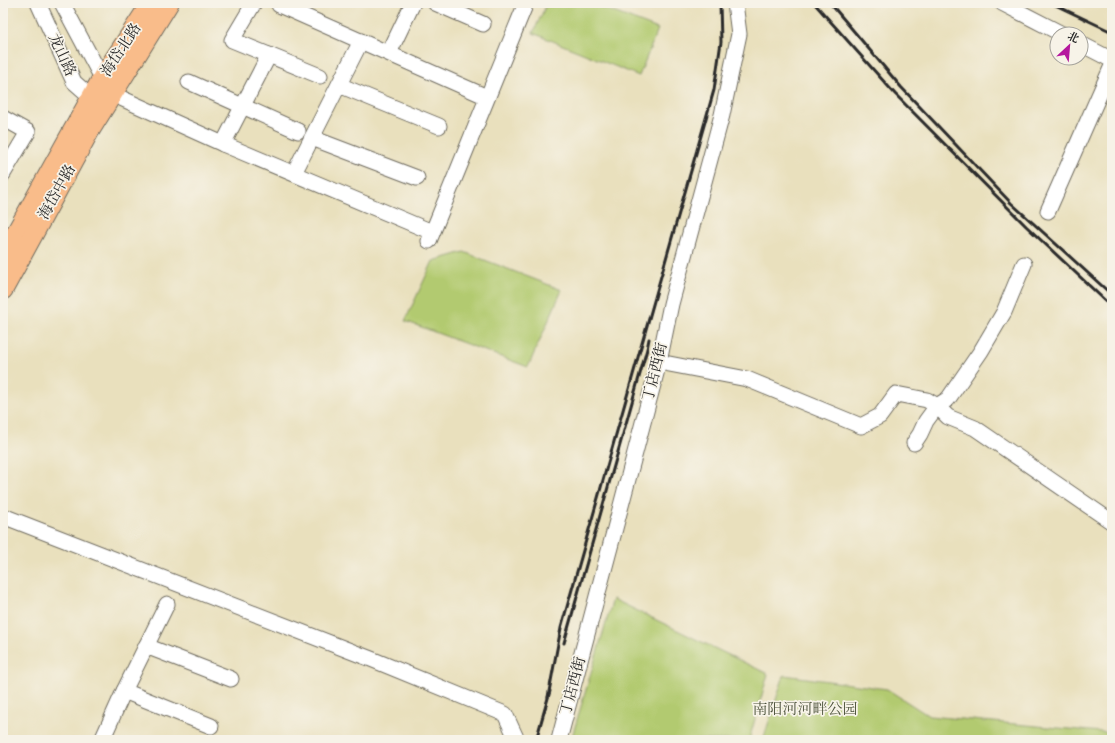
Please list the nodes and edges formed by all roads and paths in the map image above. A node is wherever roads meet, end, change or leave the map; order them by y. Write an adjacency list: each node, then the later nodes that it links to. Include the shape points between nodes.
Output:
1 (38, 3): 25 (street, 龙山路, via 74,82)
2 (62, 3): 21 (street, 龙山路)
3 (151, 3): 21 (main road, 海岱北路)
4 (169, 3): 24 (main road, 海岱北路)
5 (254, 3): 17 (street, via 232,40)
6 (414, 3): 16 (street)
7 (435, 3): 12 (street)
8 (526, 3): 26 (street)
9 (735, 3): 39 (street, 丁店西街, via 739,34 722,115 671,304)
10 (1002, 3): 13 (street)
11 (276, 4): 14 (street)
12 (483, 24)
13 (1049, 27)
14 (361, 41): 16 (street); 23 (street)
15 (1089, 48): 18 (street)
16 (389, 53): 26 (street)
17 (269, 55): 20 (street); 31 (street)
18 (1112, 60)
19 (1112, 66): 35 (street)
20 (320, 76)
21 (102, 78): 24 (street, 龙山路); 25 (main road, 海岱北路)
22 (189, 82): 29 (street)
23 (338, 85): 28 (street); 30 (street)
24 (112, 94): 25 (street); 31 (street); 38 (main road, 海岱中路)
25 (91, 97): 36 (main road, 海岱中路)
26 (487, 97): 32 (street, via 431,236)
27 (3, 118): 33 (street, via 28,132)
28 (439, 126)
29 (298, 131)
30 (312, 138): 32 (street); 34 (street)
31 (223, 144): 32 (street)
32 (294, 173)
33 (3, 174)
34 (417, 178)
35 (1048, 211)
36 (4, 253)
37 (1024, 264): 40 (street, via 1004,312 948,399)
38 (3, 290)
39 (659, 362): 40 (street, via 746,378 861,426 880,416 896,394 927,400); 51 (street, 丁店西街)
40 (937, 406): 41 (street); 43 (street, via 948,417 975,428)
41 (914, 444)
42 (3, 516): 50 (street, via 372,659 504,714)
43 (1112, 522)
44 (167, 604): 45 (street)
45 (146, 646): 46 (street); 47 (street)
46 (231, 679)
47 (124, 691): 48 (street); 49 (street)
48 (211, 726)
49 (106, 739)
50 (517, 740)
51 (559, 740)

